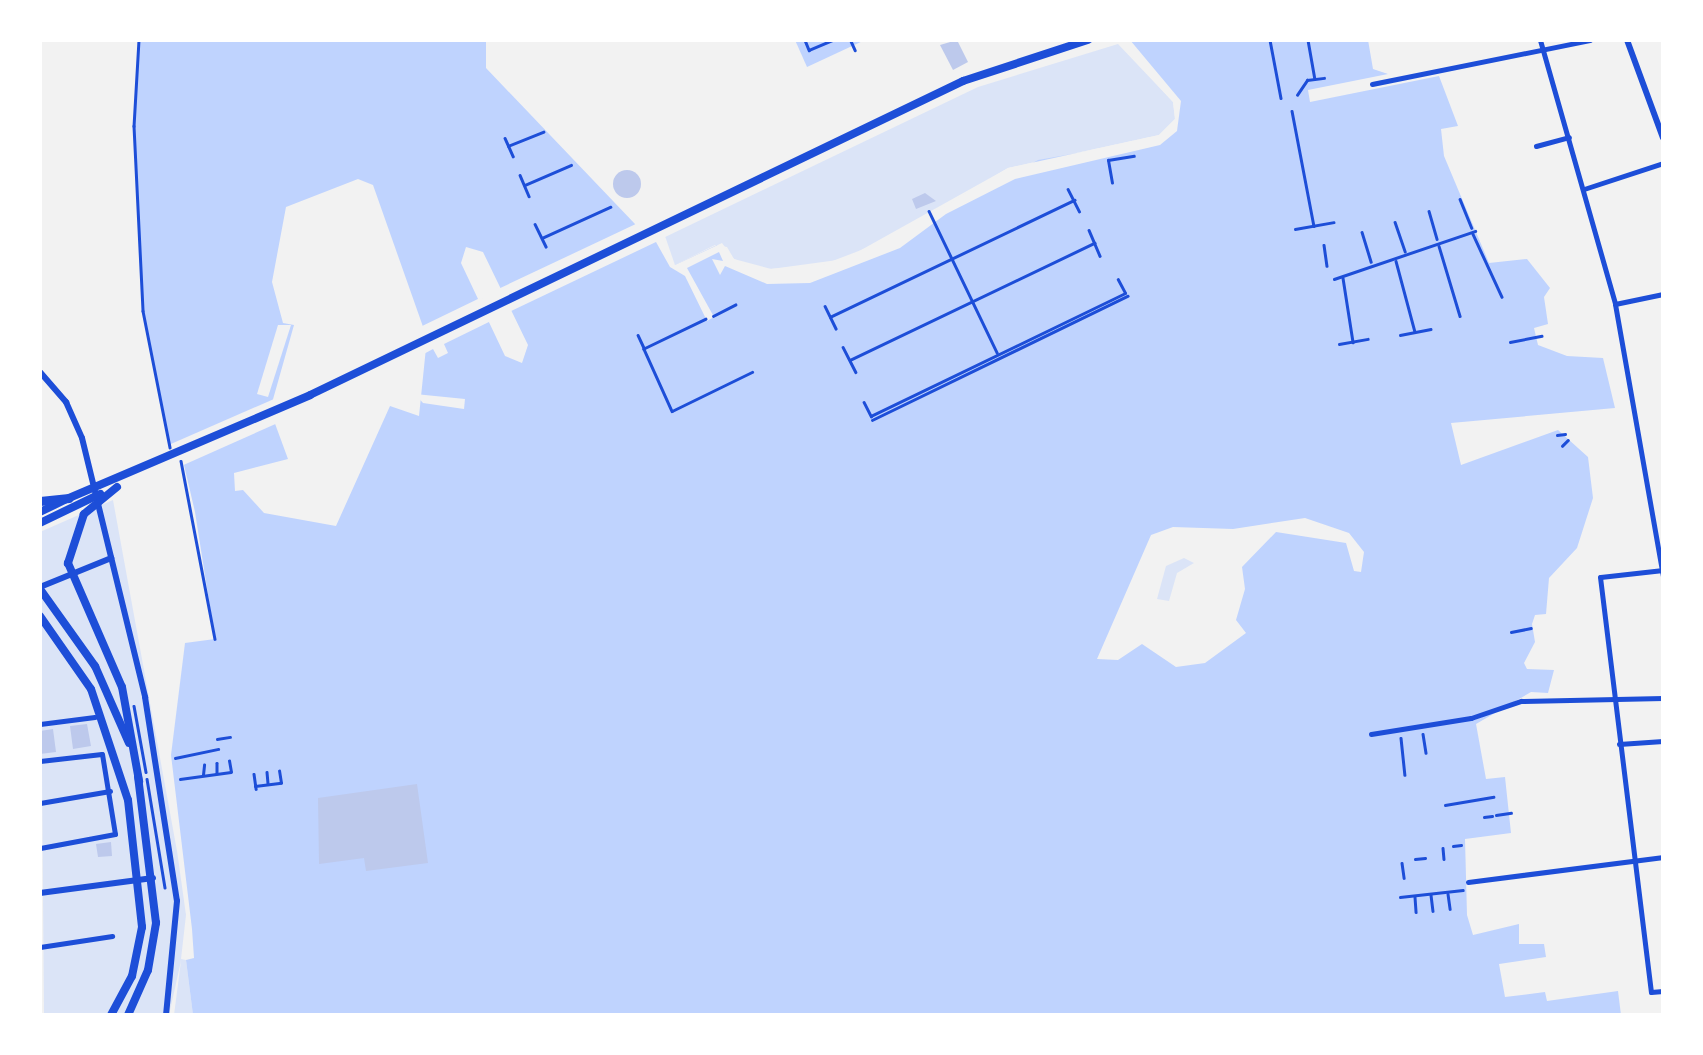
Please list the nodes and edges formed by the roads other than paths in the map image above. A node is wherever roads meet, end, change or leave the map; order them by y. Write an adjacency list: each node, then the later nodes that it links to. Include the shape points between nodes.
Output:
1 (1088, 40): 15 (main road, via 970,78)
2 (1540, 40): 5 (street)
3 (1590, 40): 5 (street)
4 (1627, 40): 8 (street)
5 (1544, 50): 6 (street); 7 (street)
6 (1372, 84)
7 (1569, 136): 9 (street); 11 (street)
8 (1663, 138)
9 (1536, 146)
10 (1663, 163): 11 (street)
11 (1584, 189): 13 (street)
12 (1663, 294): 13 (street)
13 (1615, 304): 22 (street)
14 (40, 372): 21 (street, via 77,423)
15 (143, 470): 16 (main road); 17 (main road)
16 (117, 486): 17 (main road); 33 (main road, via 84,514 70,545 72,584 122,687)
17 (75, 499): 18 (highway); 19 (main road); 20 (main road)
18 (40, 501)
19 (40, 512)
20 (40, 523)
21 (112, 558): 23 (street); 48 (street, via 142,682 175,882 177,929)
22 (1663, 572): 25 (street, via 1600,578)
23 (40, 588): 33 (main road, via 103,680)
24 (40, 616): 40 (main road, via 84,676 112,736)
25 (1613, 697): 26 (street); 29 (street, via 1521,701 1470,718); 31 (street)
26 (1663, 698)
27 (95, 716): 28 (street)
28 (40, 724)
29 (1371, 734)
30 (1663, 741): 31 (street)
31 (1619, 744): 38 (street)
32 (40, 761): 34 (street, via 100,754)
33 (139, 781): 39 (main road)
34 (110, 791): 35 (street); 36 (street, via 112,838)
35 (40, 803)
36 (40, 848)
37 (1663, 857): 38 (street)
38 (1632, 861): 41 (street); 45 (street, via 1650,992)
39 (153, 878): 40 (street); 47 (main road, via 154,945)
40 (140, 880): 42 (street); 46 (main road, via 138,953)
41 (1468, 882)
42 (40, 893)
43 (112, 936): 44 (street)
44 (40, 947)
45 (1663, 991)
46 (111, 1015)
47 (128, 1015)
48 (166, 1015)

